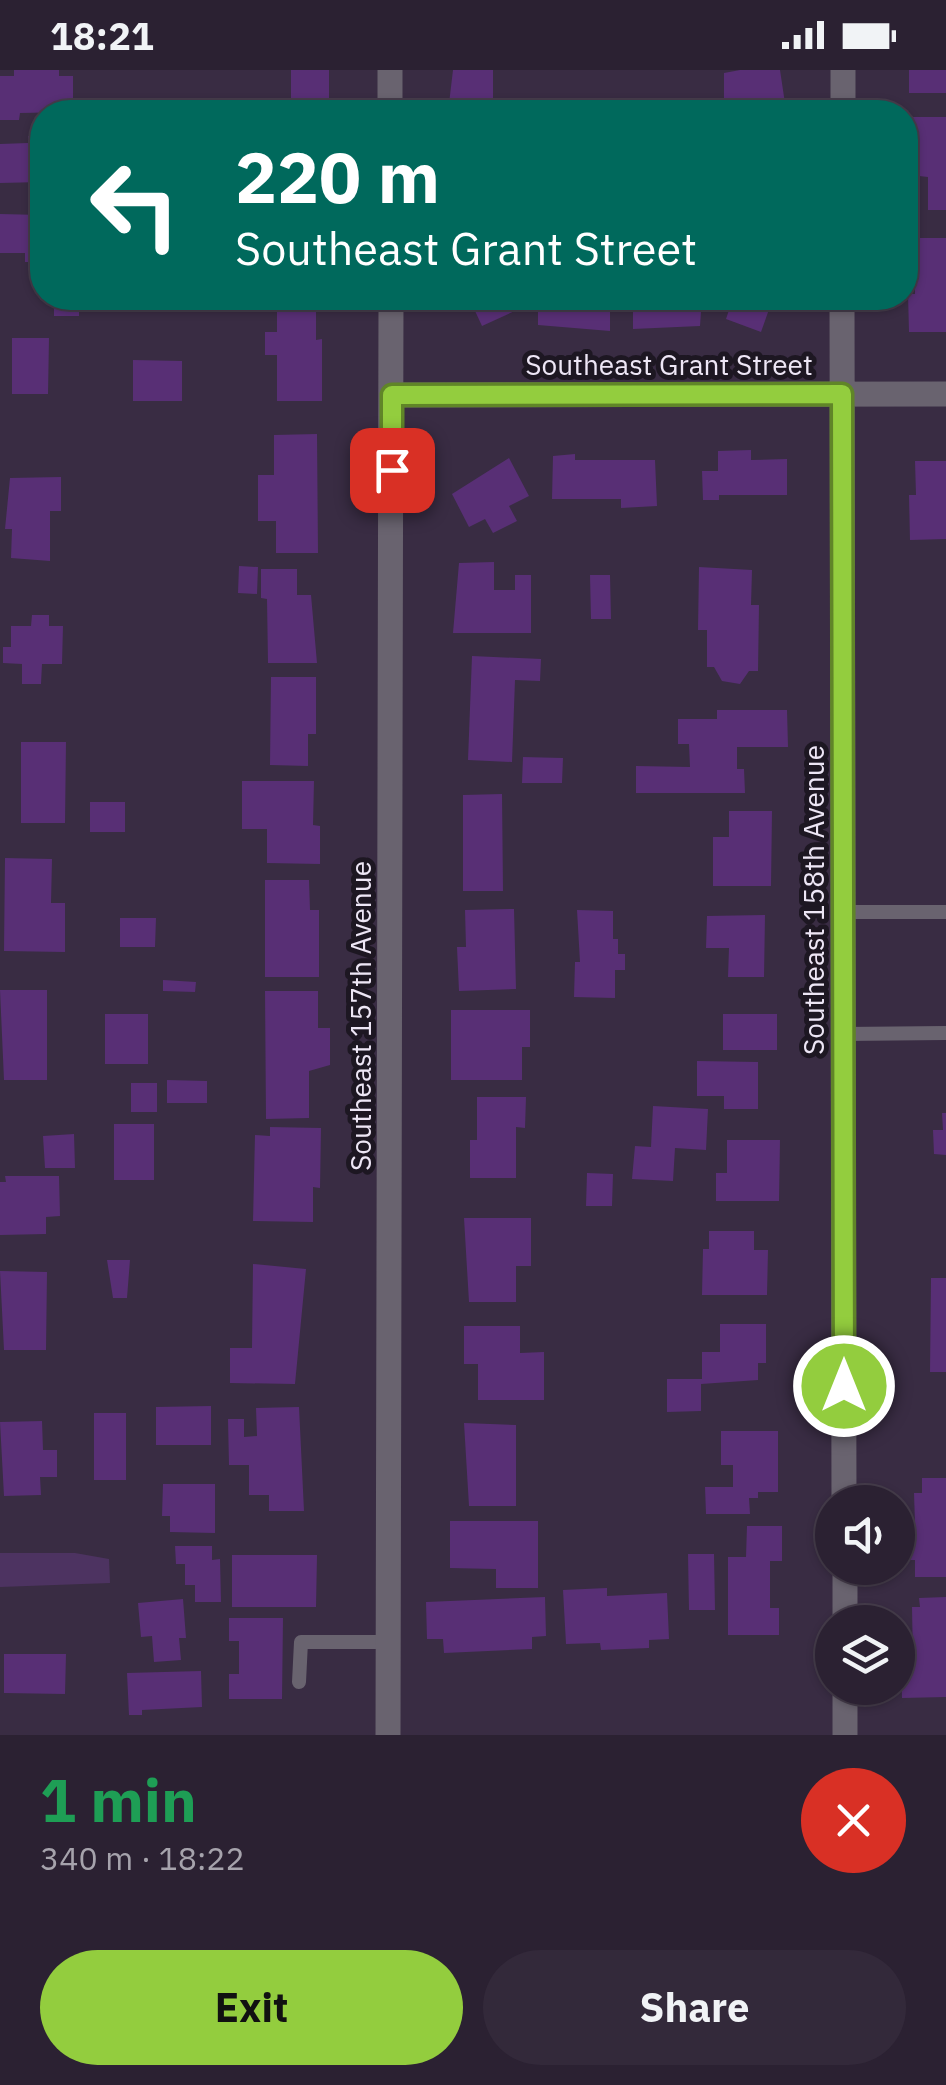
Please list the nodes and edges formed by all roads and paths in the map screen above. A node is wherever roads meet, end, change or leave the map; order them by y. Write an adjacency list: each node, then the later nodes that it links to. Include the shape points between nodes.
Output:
1 (390, 70): 3 (street)
2 (843, 70): 4 (street)
3 (390, 100)
4 (842, 100)
5 (391, 310): 9 (street, Southeast 157th Avenue)
6 (842, 310): 7 (street, Southeast 158th Avenue)
7 (842, 394): 8 (street, Southeast Grant Street); 9 (street, Southeast Grant Street); 10 (street, Southeast 158th Avenue)
8 (946, 394)
9 (392, 395): 15 (street, Southeast 157th Avenue)
10 (843, 912): 11 (lane); 12 (street, Southeast 158th Avenue)
11 (946, 912)
12 (844, 1034): 13 (lane); 14 (street, Southeast 158th Avenue)
13 (946, 1034)
14 (844, 1485)
15 (388, 1642): 16 (lane, via 301,1642); 18 (street, Southeast 157th Avenue)
16 (299, 1682)
17 (845, 1705): 19 (street)
18 (388, 1735)
19 (845, 1735)

